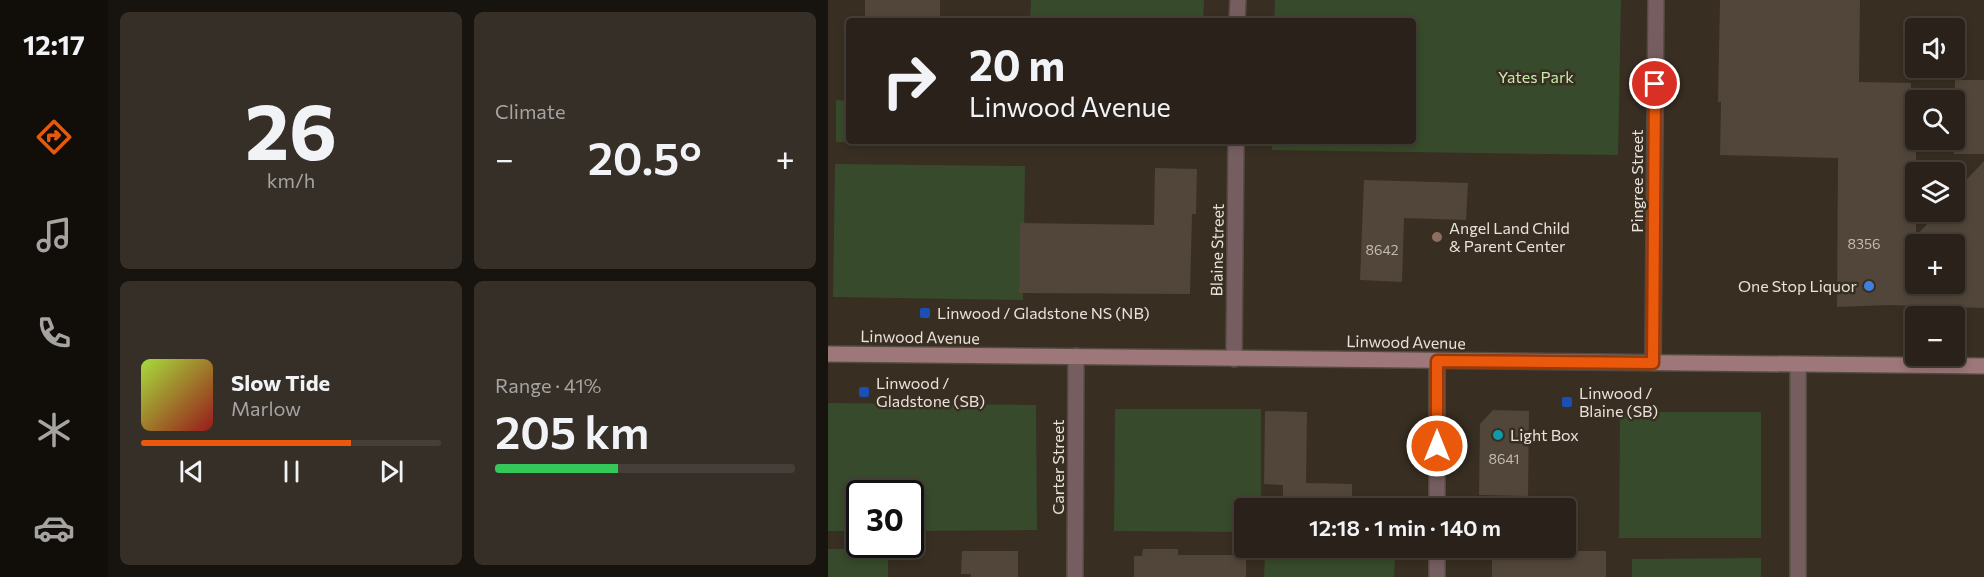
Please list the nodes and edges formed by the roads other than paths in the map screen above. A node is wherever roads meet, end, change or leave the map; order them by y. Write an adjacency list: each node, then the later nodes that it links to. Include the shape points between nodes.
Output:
1 (1238, 0): 3 (street)
2 (1656, 0): 9 (street, Pingree Street)
3 (1237, 18)
4 (1236, 144): 7 (street, Blaine Street)
5 (828, 354): 6 (street, Linwood Avenue)
6 (1076, 356): 7 (street, Linwood Avenue); 14 (street, Carter Street)
7 (1234, 360): 8 (street, Linwood Avenue)
8 (1437, 361): 9 (street, Linwood Avenue); 12 (street)
9 (1653, 363): 10 (street, Linwood Avenue)
10 (1798, 364): 11 (street, Linwood Avenue); 16 (street)
11 (1984, 366)
12 (1437, 498)
13 (1437, 558): 15 (street)
14 (1075, 577)
15 (1437, 577)
16 (1798, 577)

